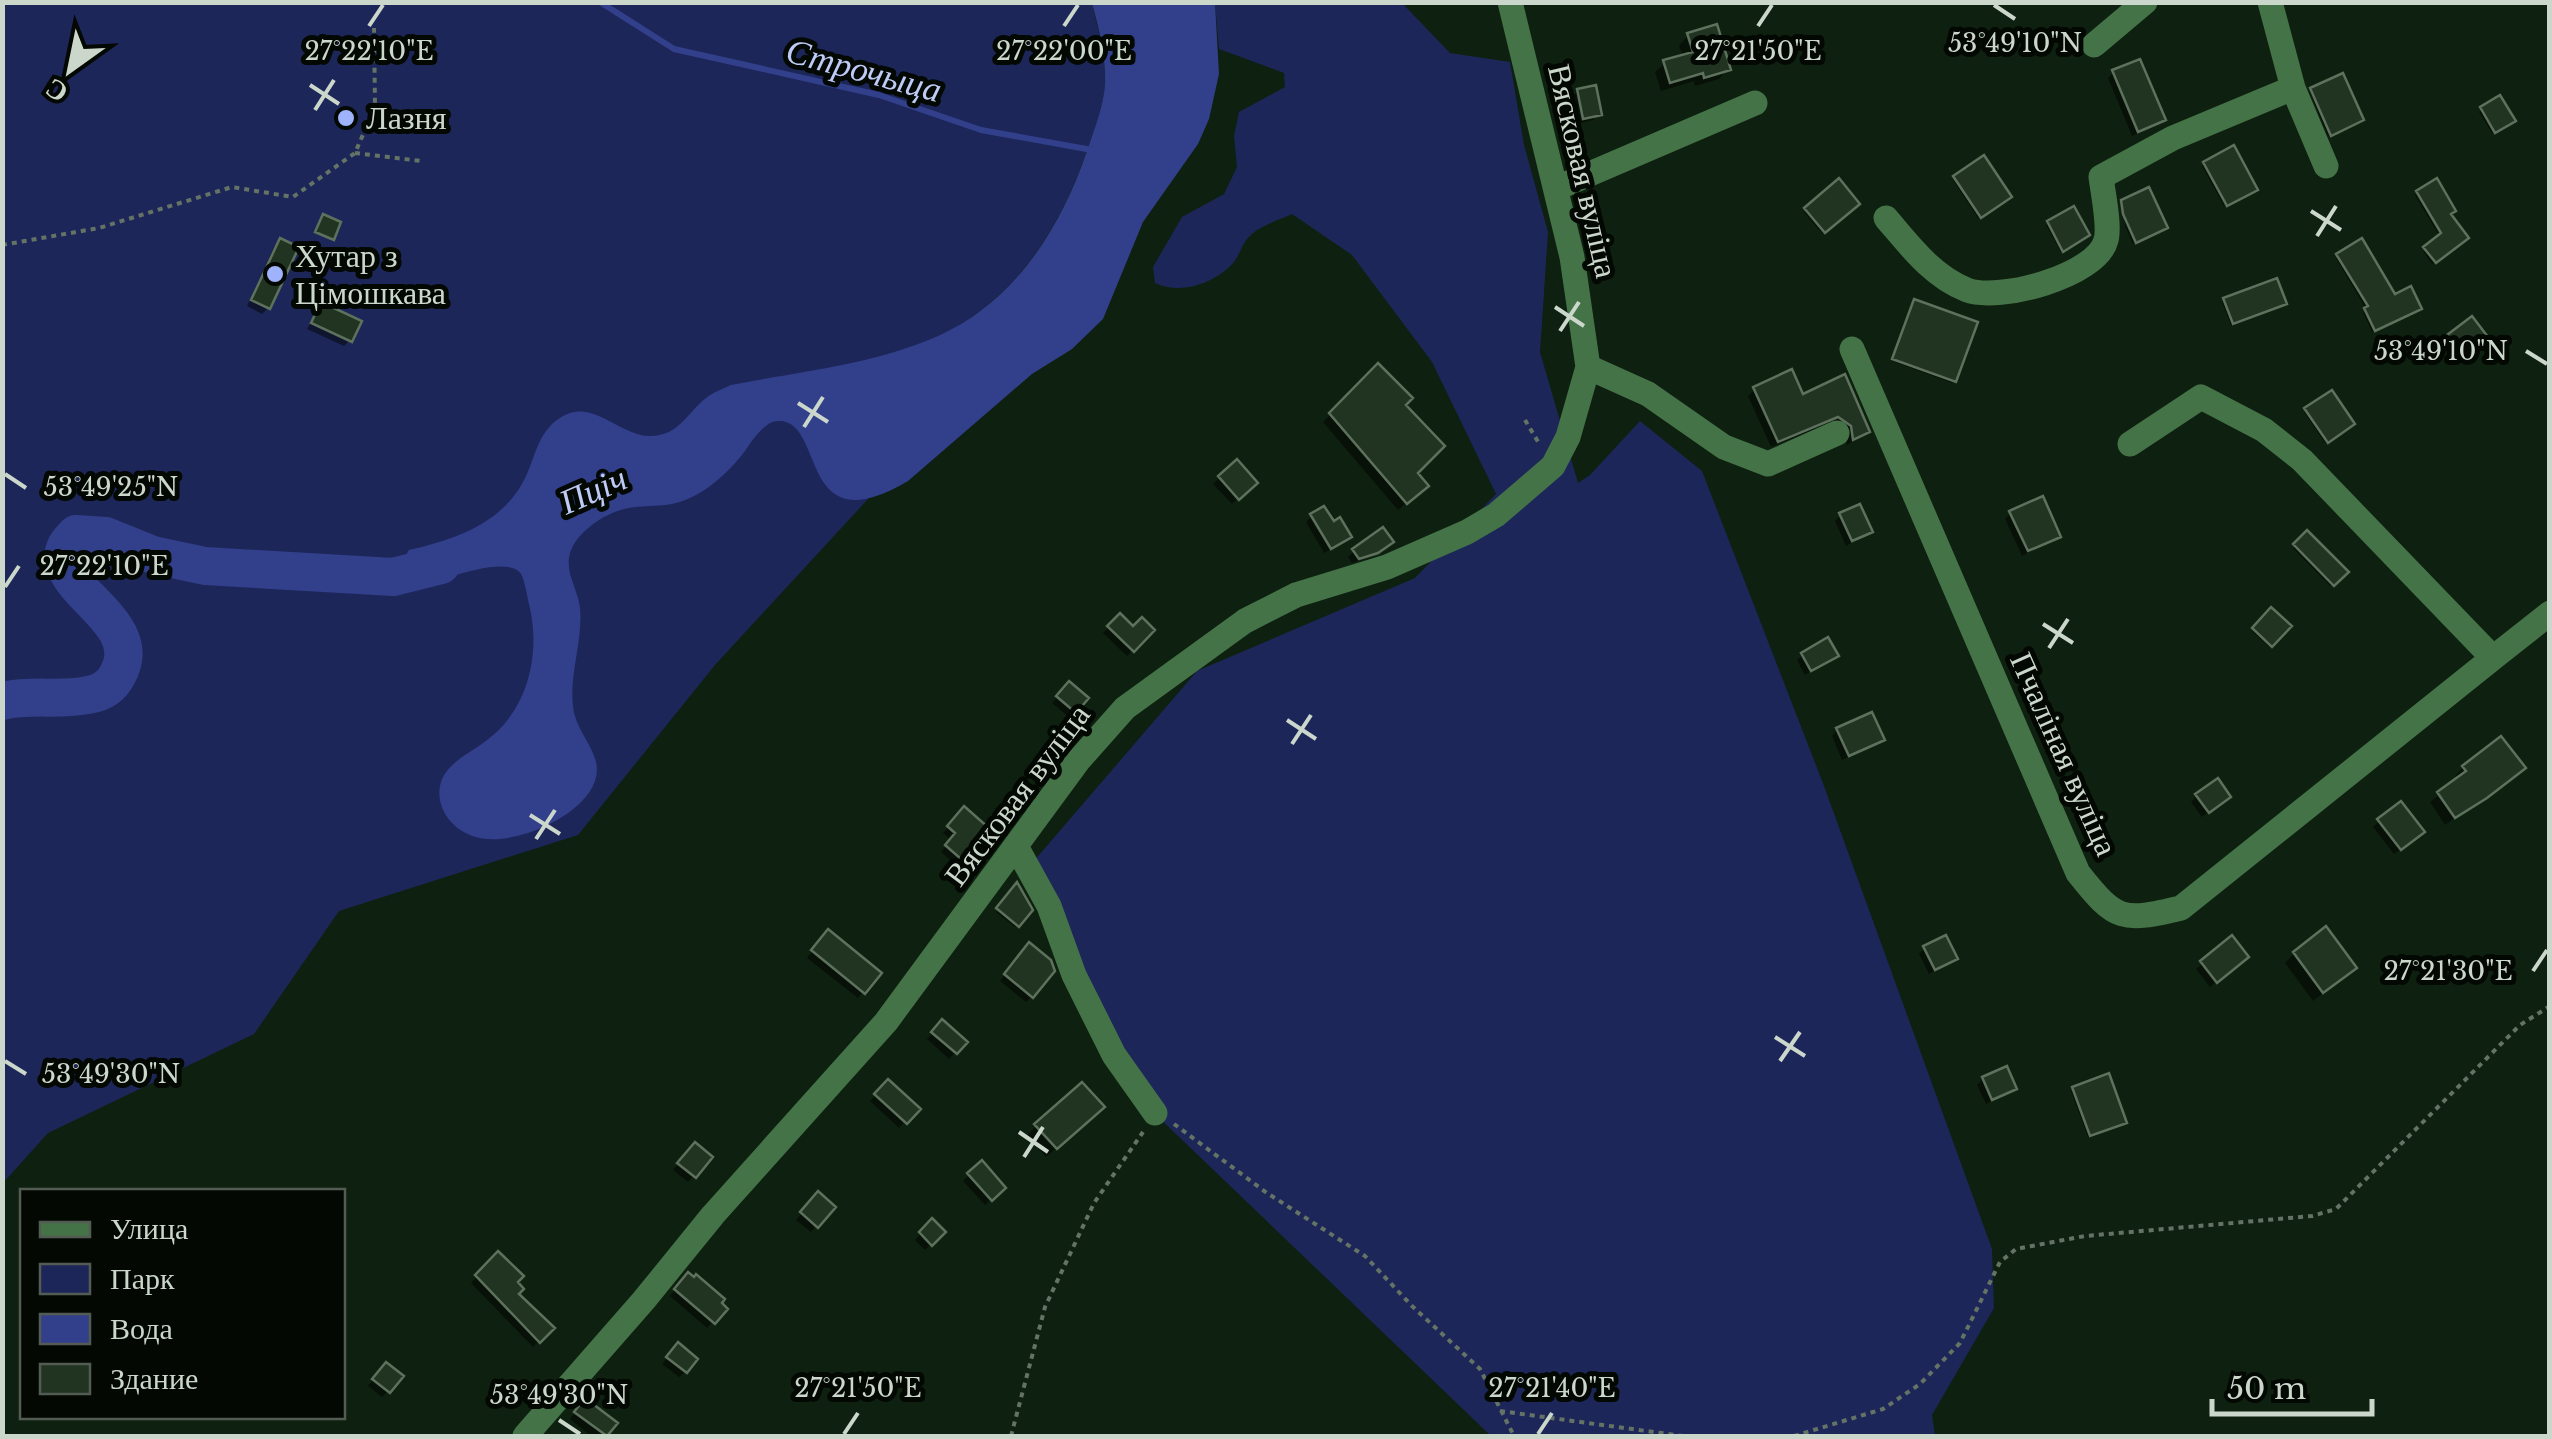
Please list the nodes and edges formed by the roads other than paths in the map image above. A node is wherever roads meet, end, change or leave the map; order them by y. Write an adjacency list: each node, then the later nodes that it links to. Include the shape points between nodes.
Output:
1 (1510, 2): 8 (street, Вясковая вуліца)
2 (2145, 2): 4 (street)
3 (2270, 2): 5 (street)
4 (2094, 45)
5 (2294, 88): 7 (street); 9 (street, via 2174,138 2101,178 2107,239 2094,260 2072,274 2014,290 1970,292 1928,268)
6 (1755, 103): 8 (street)
7 (2326, 166)
8 (1557, 188): 11 (street, Вясковая вуліца)
9 (1886, 218)
10 (1852, 350): 15 (street, Пчаліная вуліца, via 2078,873 2106,908 2138,918 2181,908)
11 (1588, 367): 12 (street, via 1648,394 1724,447 1768,464); 16 (street, Вясковая вуліца, via 1560,454 1526,490 1452,540 1270,607 1192,656 1108,724)
12 (1836, 433)
13 (2130, 444): 15 (street, via 2201,396 2264,430 2302,460)
14 (2550, 613): 15 (street, Пчаліная вуліца)
15 (2493, 658)
16 (1016, 848): 17 (street, via 1049,906 1114,1055); 18 (street, Вясковая вуліца, via 886,1022)
17 (1155, 1113)
18 (525, 1436)

